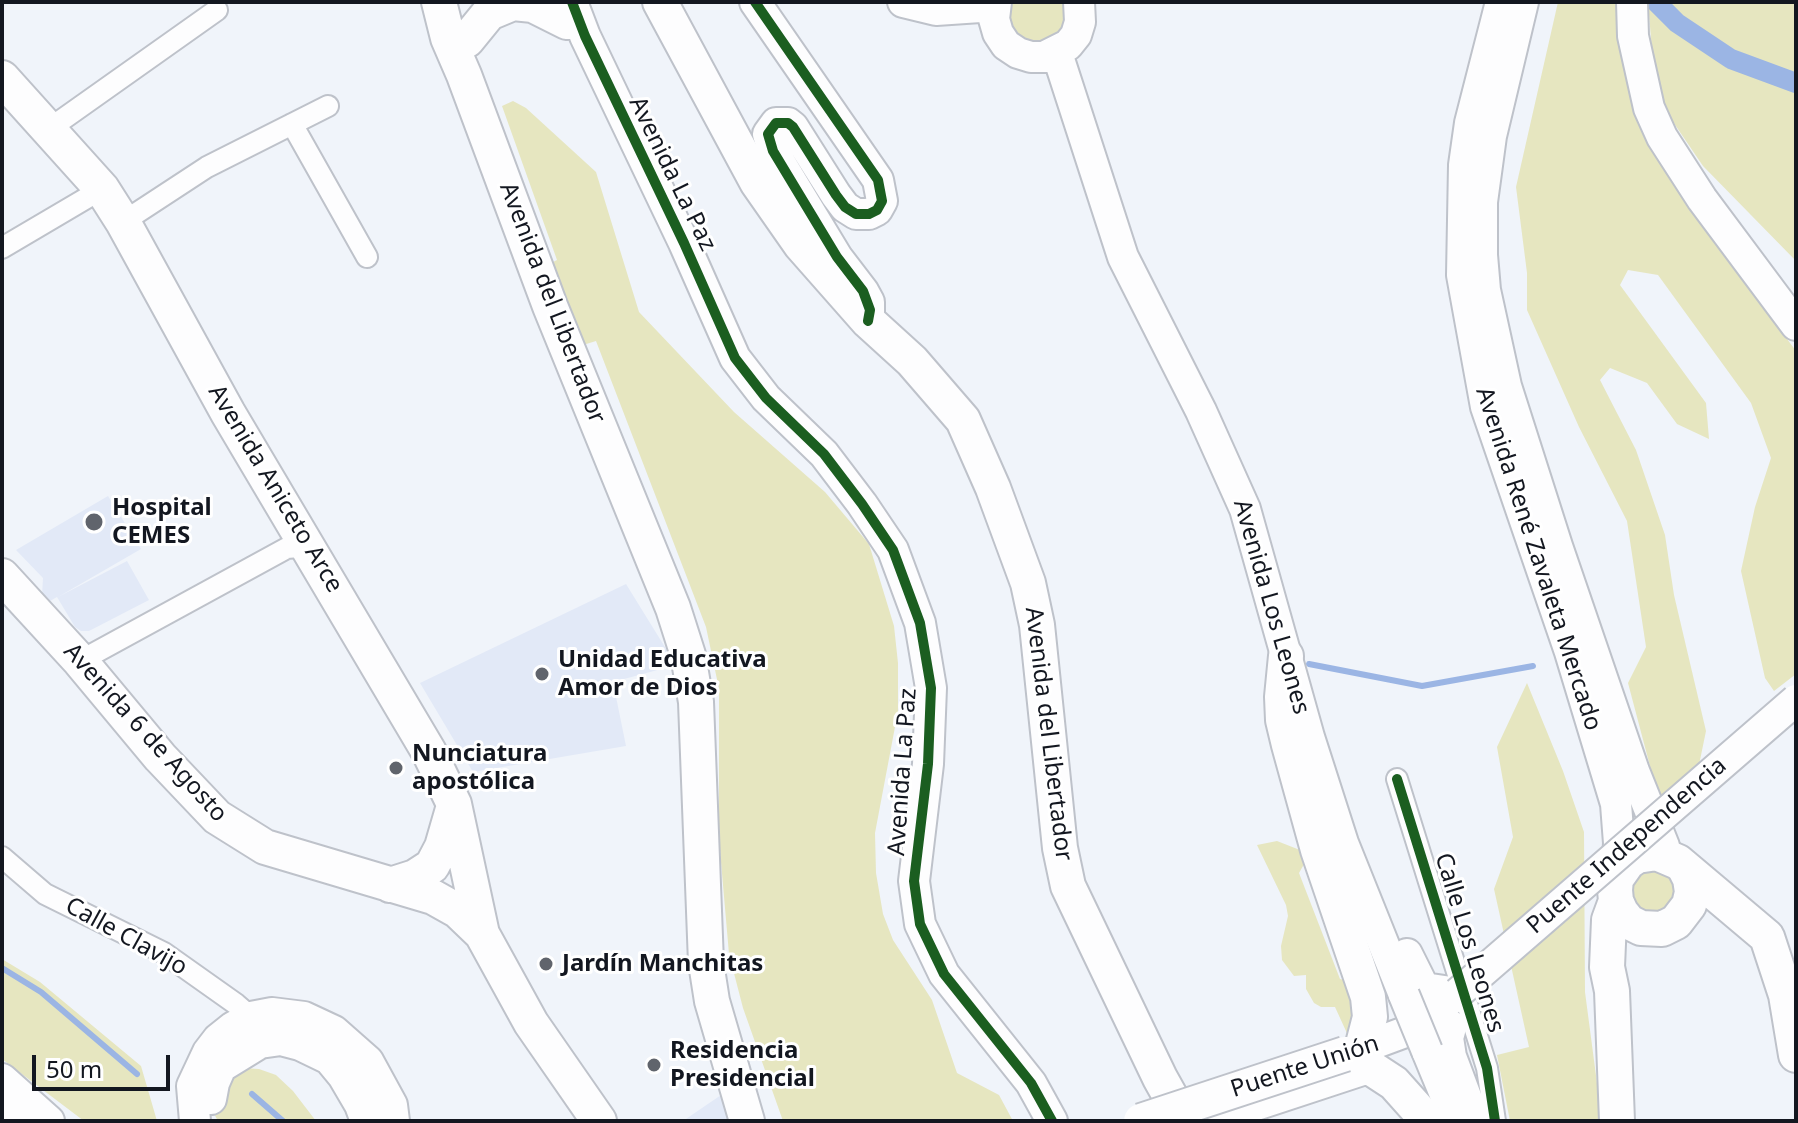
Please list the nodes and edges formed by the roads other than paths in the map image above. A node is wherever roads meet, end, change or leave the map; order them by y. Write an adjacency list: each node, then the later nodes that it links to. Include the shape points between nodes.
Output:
1 (439, 2): 15 (main road, Avenida del Libertador)
2 (475, 2): 13 (main road)
3 (660, 2): 24 (main road, Avenida del Libertador, via 757,182 801,245)
4 (755, 2): 24 (main road, via 878,180 882,201 877,210 856,214 836,195 793,127 776,123 768,134 837,257 863,291)
5 (903, 2): 10 (main road, via 936,10)
6 (1079, 2): 14 (main road, via 1076,35)
7 (1501, 2): 39 (main road, Avenida René Zavaleta Mercado, via 1470,123 1462,275 1486,407 1616,804)
8 (1523, 2): 37 (main road, Avenida René Zavaleta Mercado, via 1491,136 1482,202 1485,290 1506,386 1557,546 1634,771)
9 (1632, 2): 25 (main road, via 1633,36 1649,108 1662,137)
10 (996, 4): 14 (main road, via 994,19 1006,45 1031,57)
11 (217, 10): 19 (street)
12 (567, 16): 13 (main road, via 513,3 489,13); 58 (main road, Avenida La Paz, via 684,243 735,358 766,398 824,454 893,550 920,623 931,688 914,881 920,924 944,974 1031,1083)
13 (467, 40): 15 (main road)
14 (1057, 53): 28 (main road, Avenida Los Leones, via 1123,257 1245,509)
15 (464, 75): 57 (main road, Avenida del Libertador, via 688,655 696,702 706,963)
16 (2, 78): 19 (main road, Avenida Aniceto Arce)
17 (328, 106): 18 (street)
18 (292, 124): 21 (street, via 207,167); 23 (street)
19 (49, 129): 20 (main road, Avenida Aniceto Arce)
20 (102, 189): 21 (main road, Avenida Aniceto Arce); 22 (street)
21 (123, 222): 26 (main road, Avenida Aniceto Arce, via 228,413)
22 (2, 248)
23 (367, 257)
24 (868, 321): 60 (main road, Avenida del Libertador, via 912,361 963,420 993,488 1028,583 1037,625 1068,886)
25 (1796, 325)
26 (309, 546): 29 (street, via 287,548); 34 (main road, Avenida Aniceto Arce)
27 (2, 576): 29 (main road, Avenida 6 de Agosto)
28 (1286, 656): 32 (main road, Avenida Los Leones); 47 (main road, via 1283,720 1318,850 1368,997 1370,1017)
29 (80, 661): 38 (main road, Avenida 6 de Agosto, via 217,817 265,847)
30 (1796, 700): 44 (main road, Puente Independencia, bridge)
31 (1796, 724): 44 (main road, Puente Independencia)
32 (1309, 737): 44 (main road, via 1327,751 1419,983 1430,991); 44 (main road, Avenida Los Leones, bridge, via 1343,843 1404,995)
33 (1397, 779): 65 (street, Calle Los Leones, via 1487,1068)
34 (454, 804): 35 (main road, Avenida Aniceto Arce); 38 (main road, via 438,857 424,872)
35 (465, 852): 38 (main road, via 447,877); 41 (main road, Avenida Aniceto Arce)
36 (2, 857): 45 (street, Calle Clavijo, via 45,894 164,953 236,1004)
37 (1676, 861): 39 (main road, via 1647,853 1637,856 1628,862); 40 (main road, via 1690,879 1692,892 1689,905); 42 (main road, via 1767,937)
38 (397, 882): 41 (main road, Avenida 6 de Agosto, via 458,911)
39 (1616, 890): 40 (main road, via 1629,922 1641,928); 43 (main road, via 1607,967)
40 (1665, 926): 42 (main road, via 1723,924); 43 (main road, via 1632,951)
41 (482, 934): 56 (main road, via 531,1023)
42 (1775, 961): 46 (main road)
43 (1612, 991): 66 (main road)
44 (1448, 1022): 47 (main road, Puente Unión, via 1416,1028); 63 (main road, Avenida Los Leones); 64 (main road, via 1449,1057)
45 (255, 1030): 52 (main road, via 218,1039 192,1086); 53 (main road, via 221,1067 211,1103); 54 (main road, via 329,1059); 55 (main road, via 272,1013 304,1017 334,1031 368,1061 392,1105)
46 (1796, 1055)
47 (1356, 1060): 59 (main road, Puente Unión, bridge); 61 (main road, Puente Unión); 62 (main road, via 1394,1083)
48 (2, 1079): 51 (main road)
49 (2, 1114): 50 (main road)
50 (11, 1121)
51 (49, 1121)
52 (195, 1121)
53 (215, 1121)
54 (366, 1121)
55 (394, 1121)
56 (599, 1121)
57 (747, 1121)
58 (1052, 1121)
59 (1141, 1121)
60 (1184, 1121)
61 (1201, 1121)
62 (1428, 1121)
63 (1456, 1121)
64 (1473, 1121)
65 (1495, 1121)
66 (1617, 1121)

